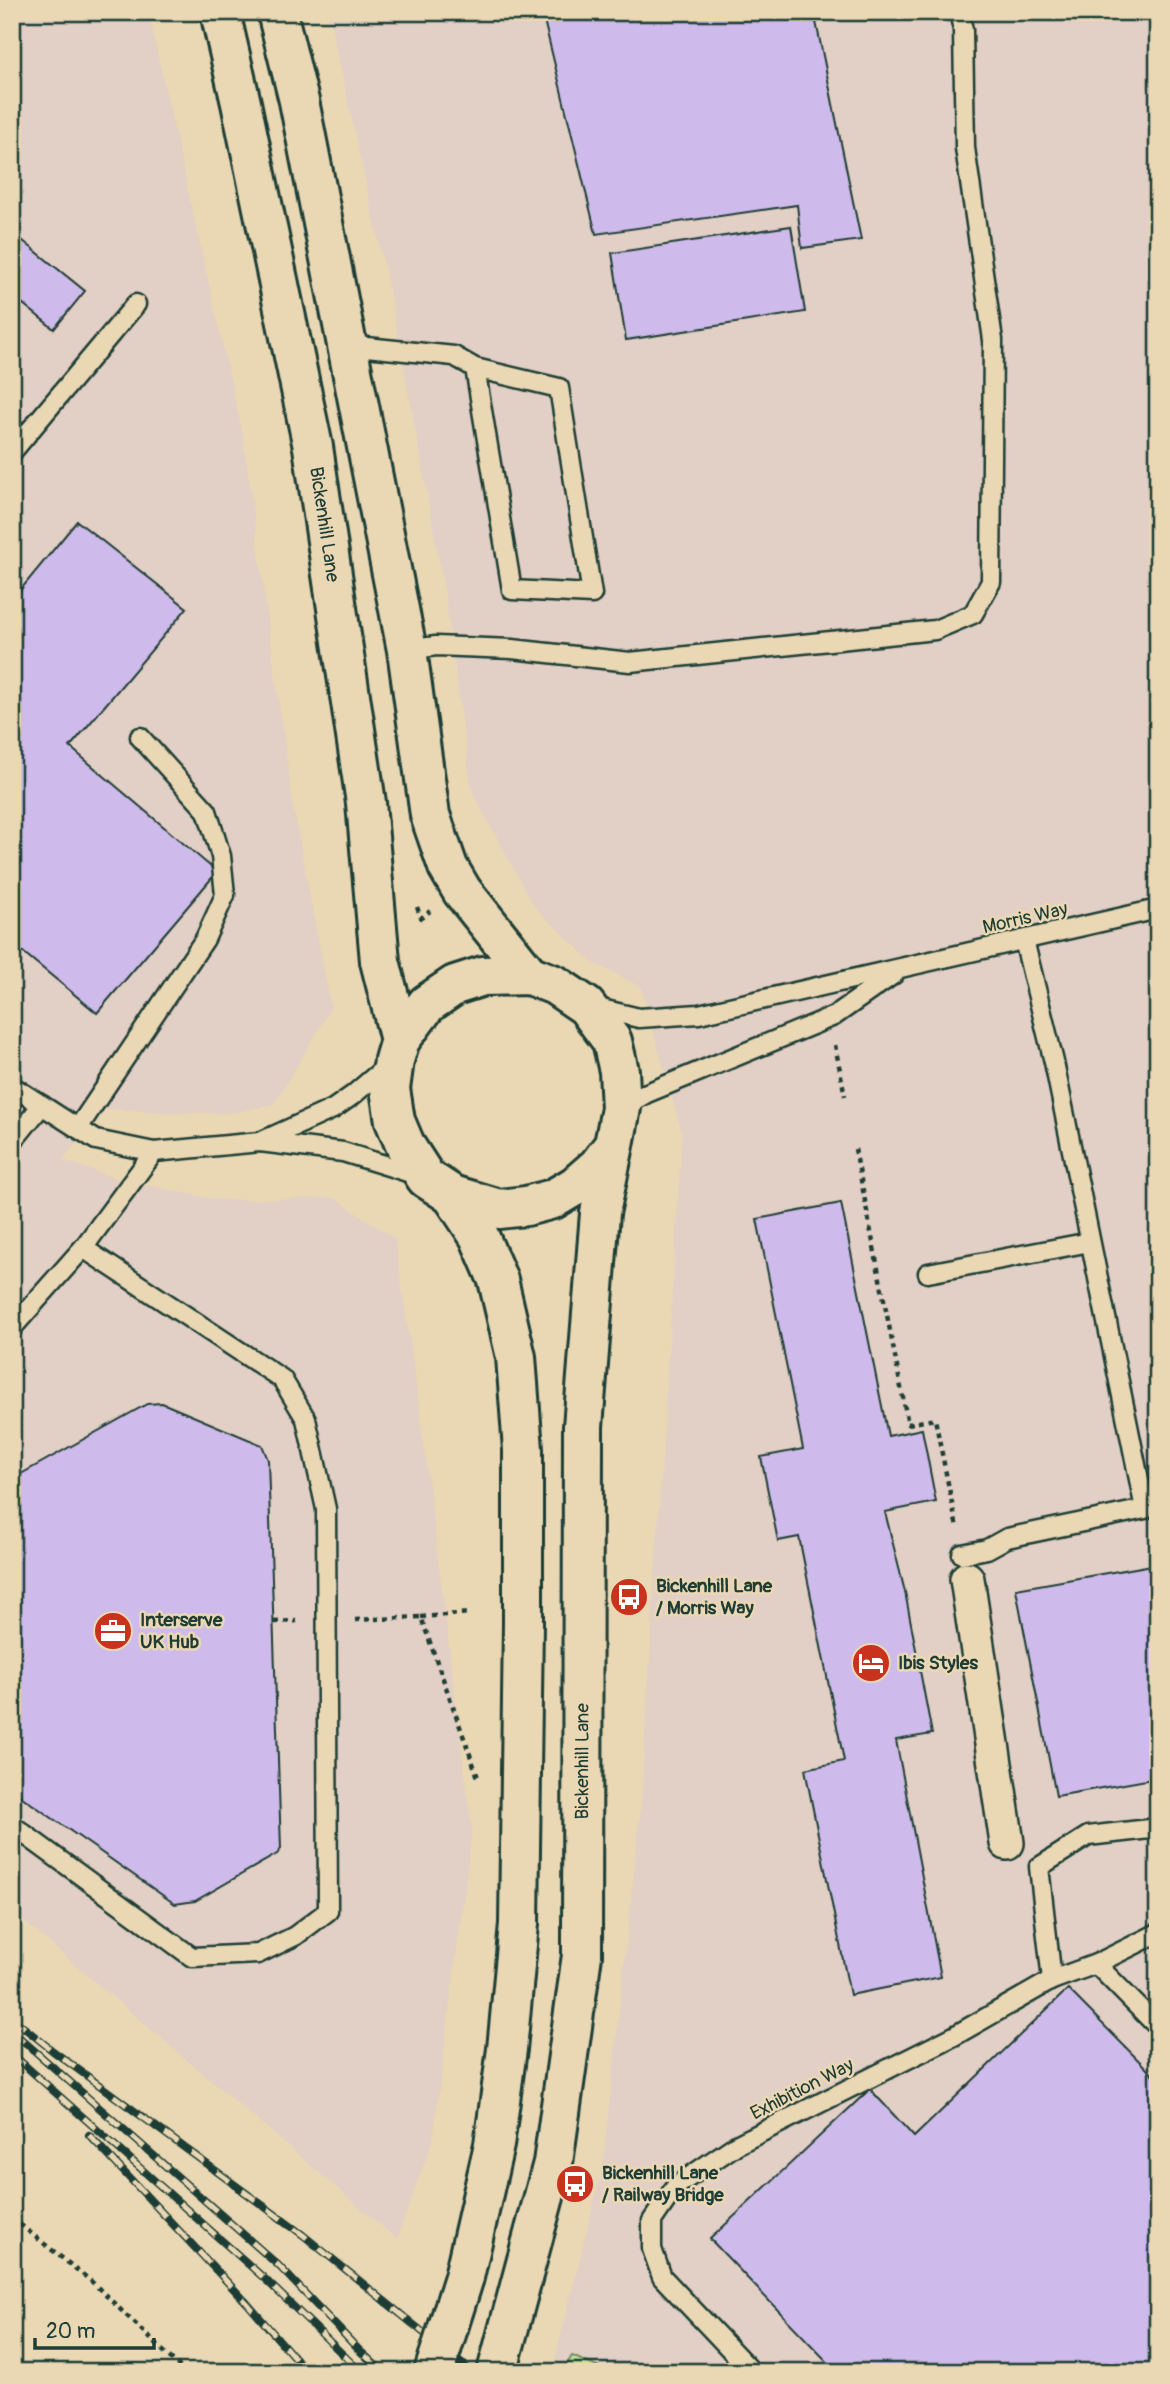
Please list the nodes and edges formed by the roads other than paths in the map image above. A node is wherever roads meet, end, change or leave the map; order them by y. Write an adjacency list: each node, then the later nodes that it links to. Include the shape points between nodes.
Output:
1 (220, 12): 15 (main road, Bickenhill Lane, via 313,447 366,803 380,961)
2 (277, 12): 5 (main road)
3 (959, 12): 8 (lane, via 965,148 993,340 991,582 973,614 934,630 630,662 512,649 436,646)
4 (136, 304): 7 (lane)
5 (347, 345): 6 (lane, via 454,356); 8 (main road)
6 (475, 368): 6 (lane, via 512,590 592,594 559,388)
7 (12, 452)
8 (407, 650): 13 (main road, via 430,815 448,867)
9 (140, 737): 19 (lane, via 207,811 225,895 205,939)
10 (1158, 909): 11 (lane, Morris Way)
11 (1024, 940): 12 (lane, Morris Way); 25 (lane)
12 (902, 968): 14 (lane, Morris Way, via 699,1014 639,1018); 18 (lane, via 834,1016)
13 (529, 975): 14 (main road, via 555,985); 15 (main road, via 483,976 455,985 427,1004)
14 (586, 1006): 18 (main road, via 612,1041)
15 (397, 1050): 21 (lane, via 333,1109); 24 (main road, via 390,1089 394,1121 406,1147)
16 (12, 1086): 17 (lane)
17 (42, 1105): 19 (lane); 20 (lane)
18 (621, 1108): 22 (main road)
19 (78, 1128): 23 (lane, via 96,1140)
20 (12, 1142)
21 (260, 1142): 23 (lane); 24 (lane, via 343,1152)
22 (614, 1145): 24 (main road, via 575,1186 553,1199 526,1206 499,1209); 38 (main road, Bickenhill Lane, via 600,1213 583,1427 582,1955 553,2163)
23 (154, 1152): 26 (lane)
24 (439, 1186): 37 (main road, bridge, via 479,1236 498,1280 516,1357 523,1450 523,1623 519,1924 507,2049 494,2146 464,2277)
25 (1090, 1242): 27 (lane); 29 (lane, via 1144,1509 1007,1538)
26 (83, 1248): 28 (lane); 30 (lane, via 282,1379 306,1419 326,1509 328,1911 295,1937 258,1954 192,1957)
27 (928, 1273)
28 (12, 1328)
29 (964, 1567): 32 (street)
30 (12, 1825)
31 (1158, 1828): 35 (lane, via 1088,1836 1039,1867)
32 (1007, 1843)
33 (1158, 1933): 34 (lane, Exhibition Way)
34 (1096, 1964): 35 (lane, Exhibition Way); 36 (lane)
35 (1052, 1980): 39 (lane, Exhibition Way, via 954,2036 736,2145 676,2186 652,2221 652,2249 662,2277)
36 (1158, 2027)
37 (434, 2372)
38 (497, 2372)
39 (752, 2372)

